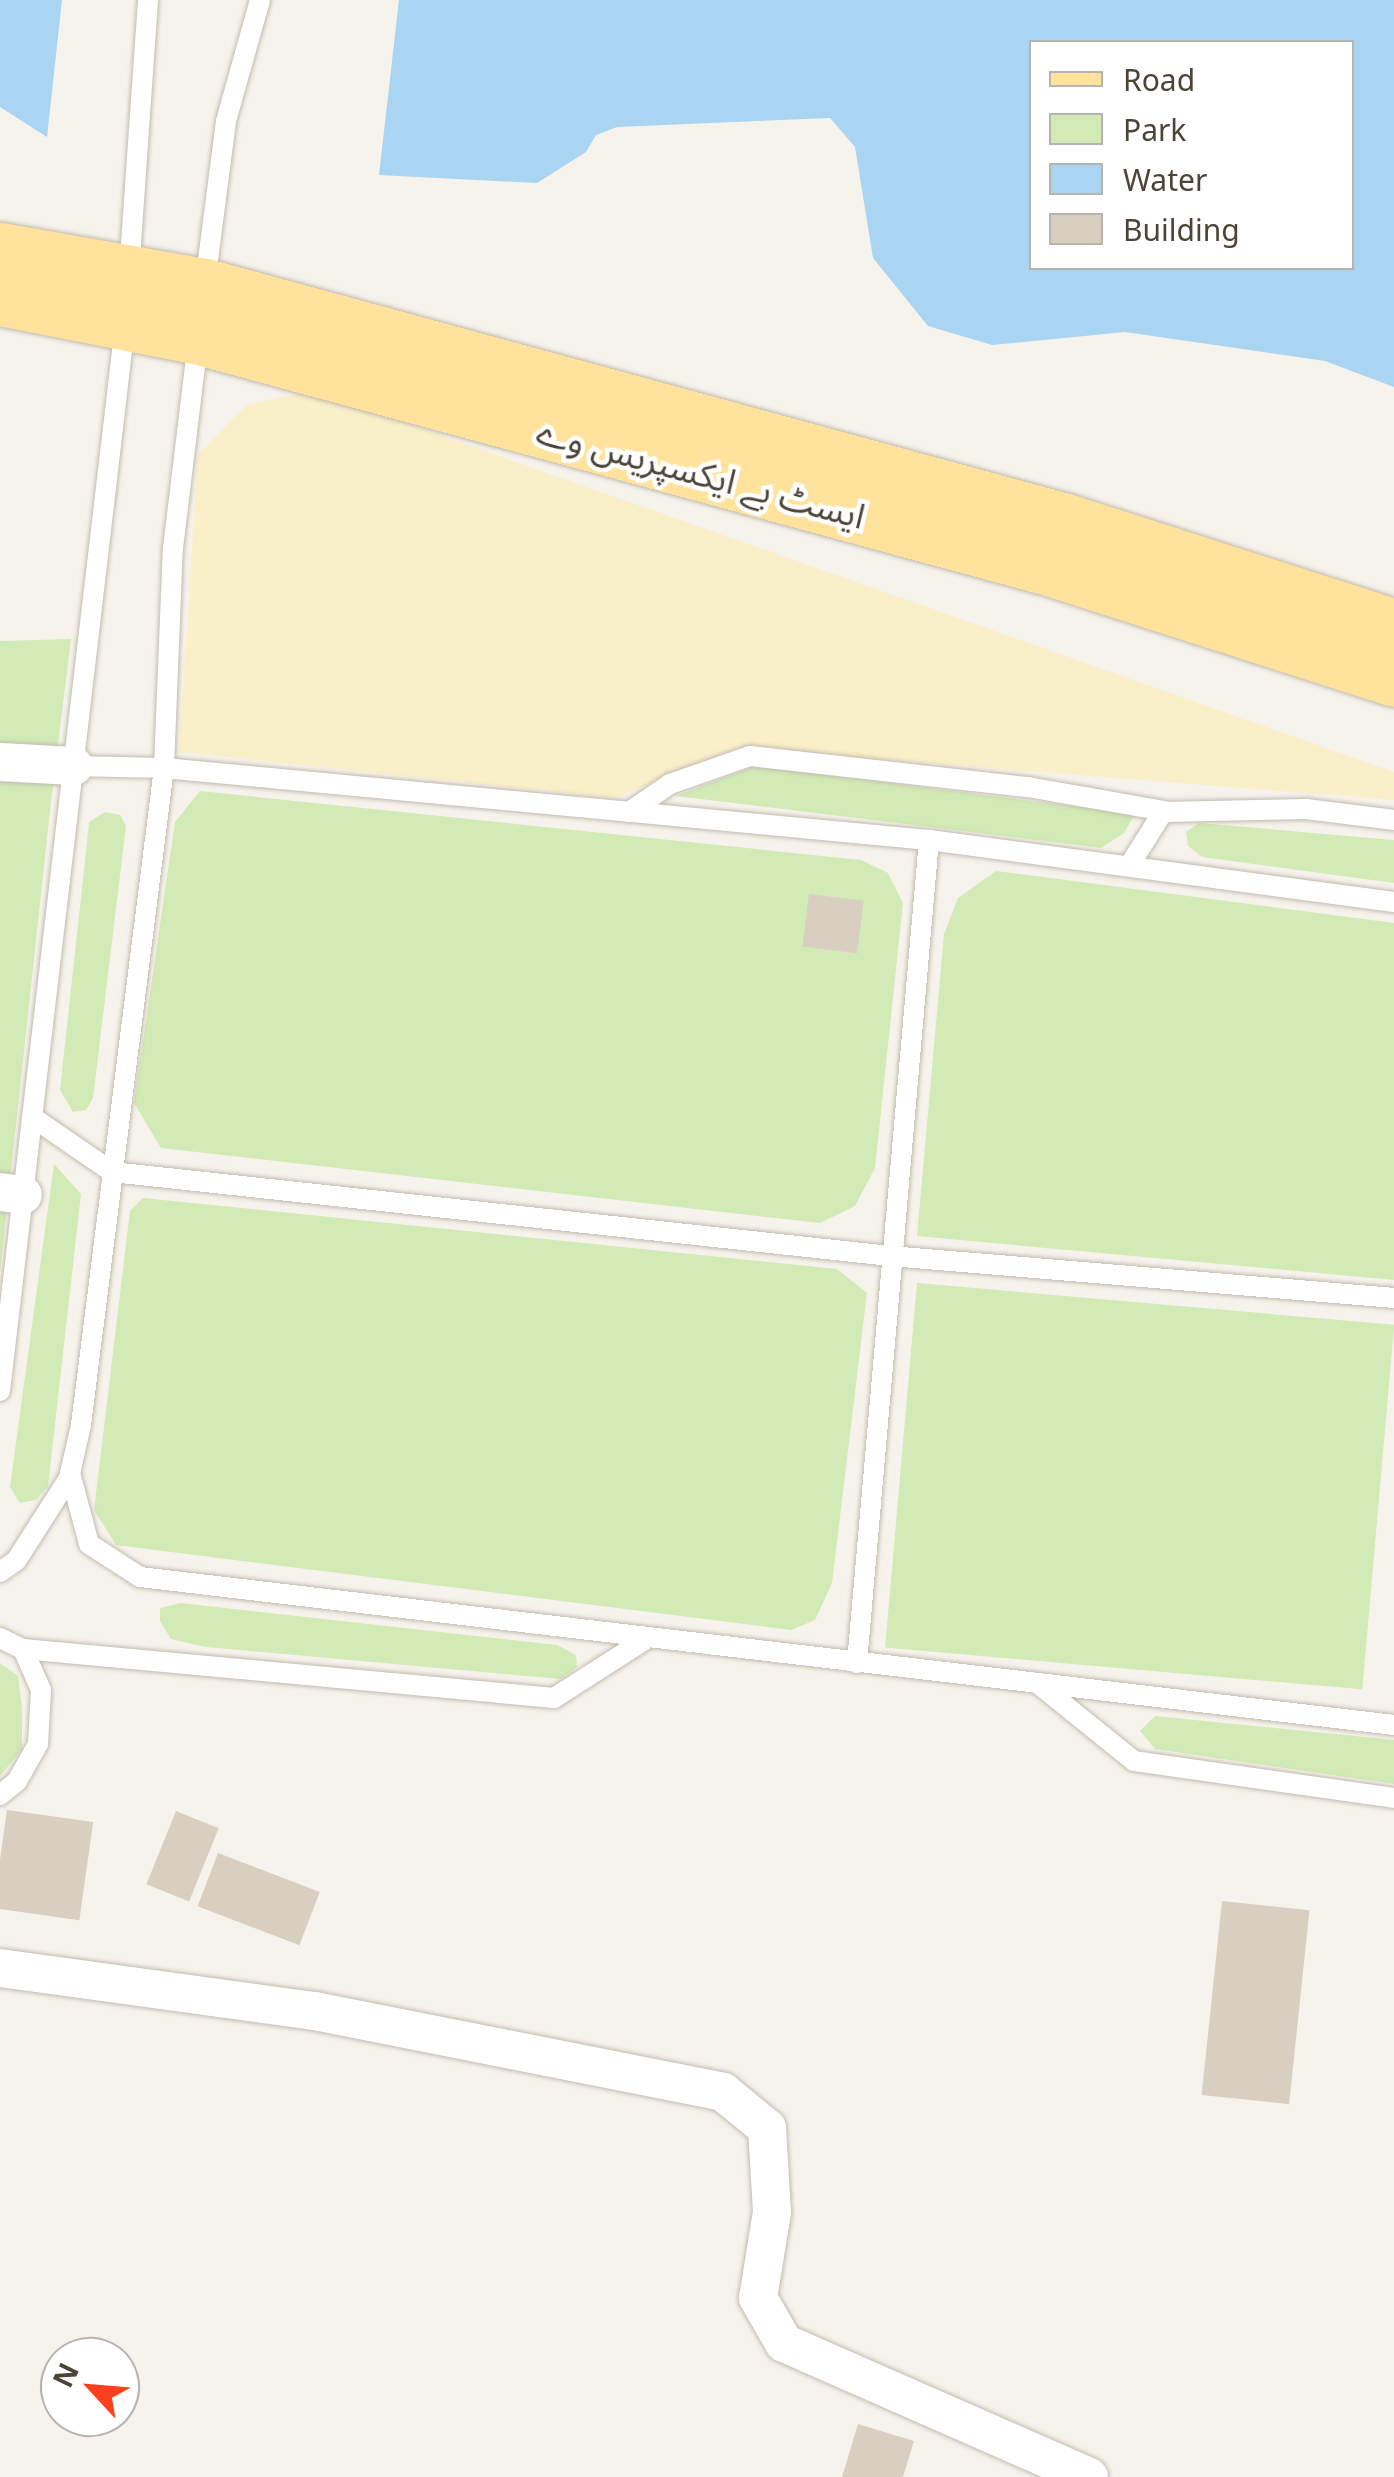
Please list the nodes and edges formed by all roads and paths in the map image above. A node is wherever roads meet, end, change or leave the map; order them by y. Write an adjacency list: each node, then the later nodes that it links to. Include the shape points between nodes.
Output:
1 (148, 0): 5 (lane)
2 (260, 0): 6 (lane, via 226,121)
3 (0, 250): 5 (main road, ایسٹ بے ایکسپریس وے)
4 (0, 298): 5 (main road, ایسٹ بے ایکسپریس وے)
5 (127, 298): 6 (main road, ایسٹ بے ایکسپریس وے); 10 (lane)
6 (202, 311): 7 (main road, ایسٹ بے ایکسپریس وے, via 1066,521); 8 (main road, ایسٹ بے ایکسپریس وے); 11 (lane, via 173,548)
7 (1394, 626)
8 (1394, 679)
9 (0, 762): 10 (street)
10 (74, 766): 11 (lane); 18 (lane)
11 (164, 768): 12 (lane); 19 (lane)
12 (629, 812): 13 (lane, via 670,784 750,756 1028,787); 15 (lane)
13 (1170, 812): 14 (lane, via 1306,809); 16 (lane, via 1163,812)
14 (1394, 820)
15 (928, 840): 16 (lane); 21 (lane)
16 (1128, 866): 17 (lane)
17 (1394, 902)
18 (32, 1117): 19 (lane); 20 (lane)
19 (112, 1172): 21 (lane); 24 (lane)
20 (11, 1194): 23 (lane)
21 (890, 1256): 22 (lane); 29 (lane)
22 (1394, 1298)
23 (0, 1391)
24 (70, 1473): 25 (lane, via 16,1562); 27 (lane, via 89,1544 140,1576)
25 (0, 1572)
26 (0, 1638): 28 (lane)
27 (642, 1641): 28 (lane, via 554,1698); 29 (lane)
28 (23, 1649): 32 (lane, via 41,1690 38,1744 17,1782)
29 (856, 1663): 30 (lane)
30 (1039, 1685): 31 (lane); 33 (lane, via 1134,1761)
31 (1394, 1725)
32 (0, 1794)
33 (1394, 1798)
34 (0, 1968): 35 (street, via 315,2010 723,2092 767,2128 772,2212 758,2298 784,2343)
35 (1089, 2477)

